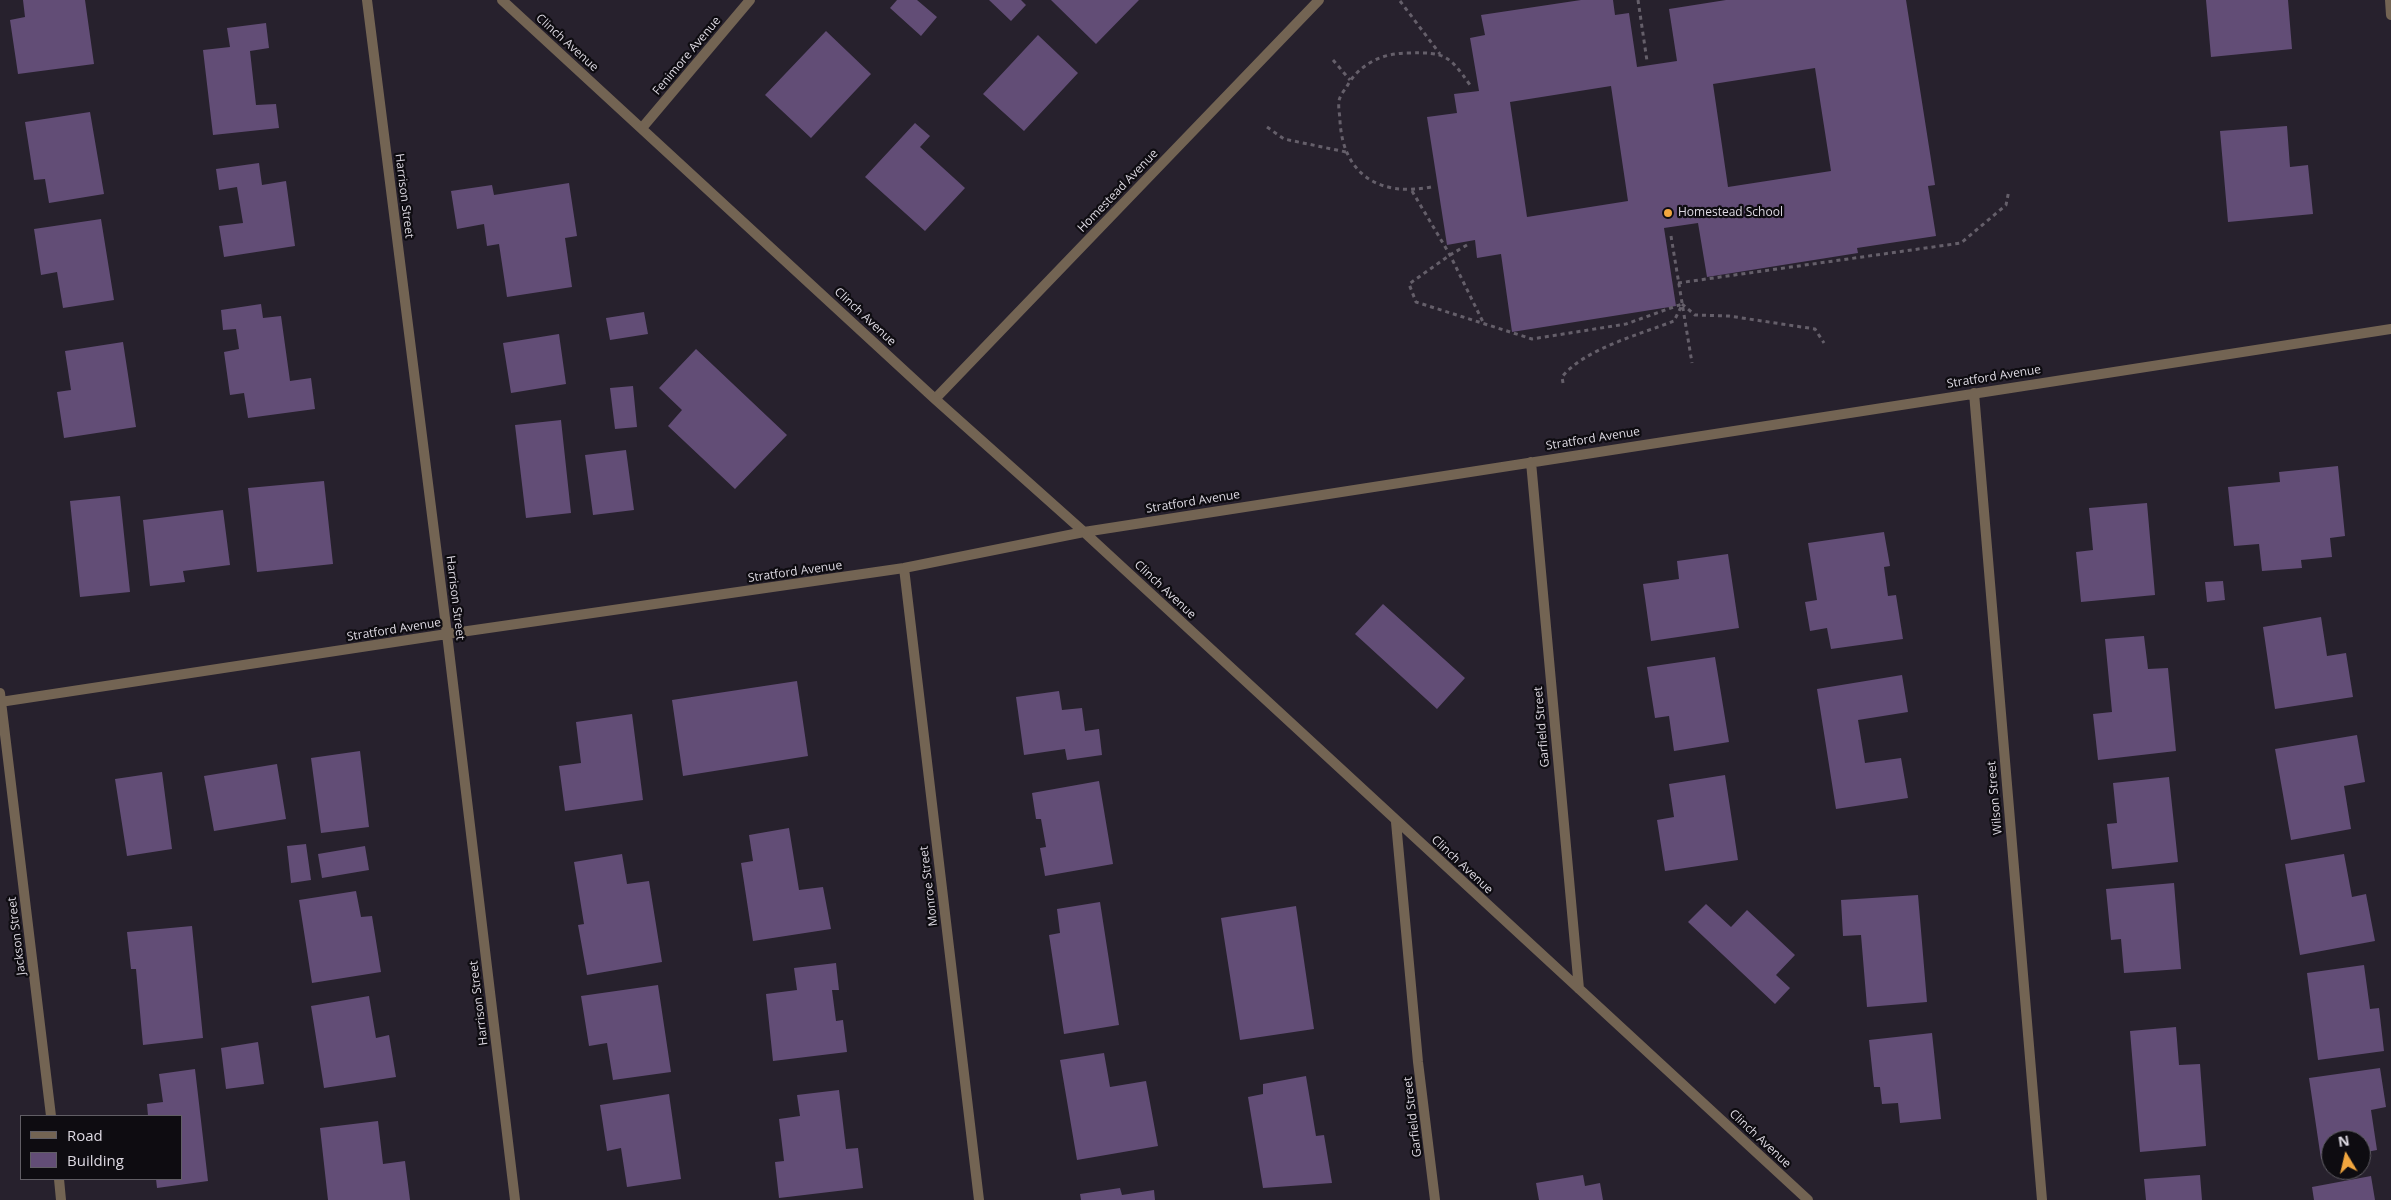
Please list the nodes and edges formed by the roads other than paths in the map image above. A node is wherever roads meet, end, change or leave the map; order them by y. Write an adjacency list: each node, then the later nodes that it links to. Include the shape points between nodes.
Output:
1 (366, 0): 14 (street, Harrison Street)
2 (502, 0): 7 (street, Clinch Avenue)
3 (750, 0): 7 (street, Fenimore Avenue)
4 (1319, 0): 10 (street, Homestead Avenue)
5 (2390, 0): 6 (street)
6 (2391, 14)
7 (642, 128): 10 (street, Clinch Avenue)
8 (2391, 329): 9 (street, Stratford Avenue)
9 (1974, 393): 11 (street, Stratford Avenue); 25 (street, Wilson Street)
10 (935, 399): 12 (street, Clinch Avenue)
11 (1531, 462): 12 (street, Stratford Avenue); 17 (street, Garfield Street)
12 (1084, 532): 13 (street, Stratford Avenue); 16 (street, Clinch Avenue)
13 (904, 568): 14 (street, Stratford Avenue); 22 (street, Monroe Street)
14 (447, 634): 15 (street, Stratford Avenue); 21 (street, Harrison Street)
15 (0, 699): 18 (street, Jackson Street)
16 (1396, 822): 17 (street, Clinch Avenue); 23 (street, Garfield Street, via 1418,1062)
17 (1579, 989): 24 (street, Clinch Avenue)
18 (51, 1115)
19 (59, 1180): 20 (street)
20 (61, 1200)
21 (515, 1200)
22 (979, 1200)
23 (1435, 1200)
24 (1808, 1200)
25 (2042, 1200)

